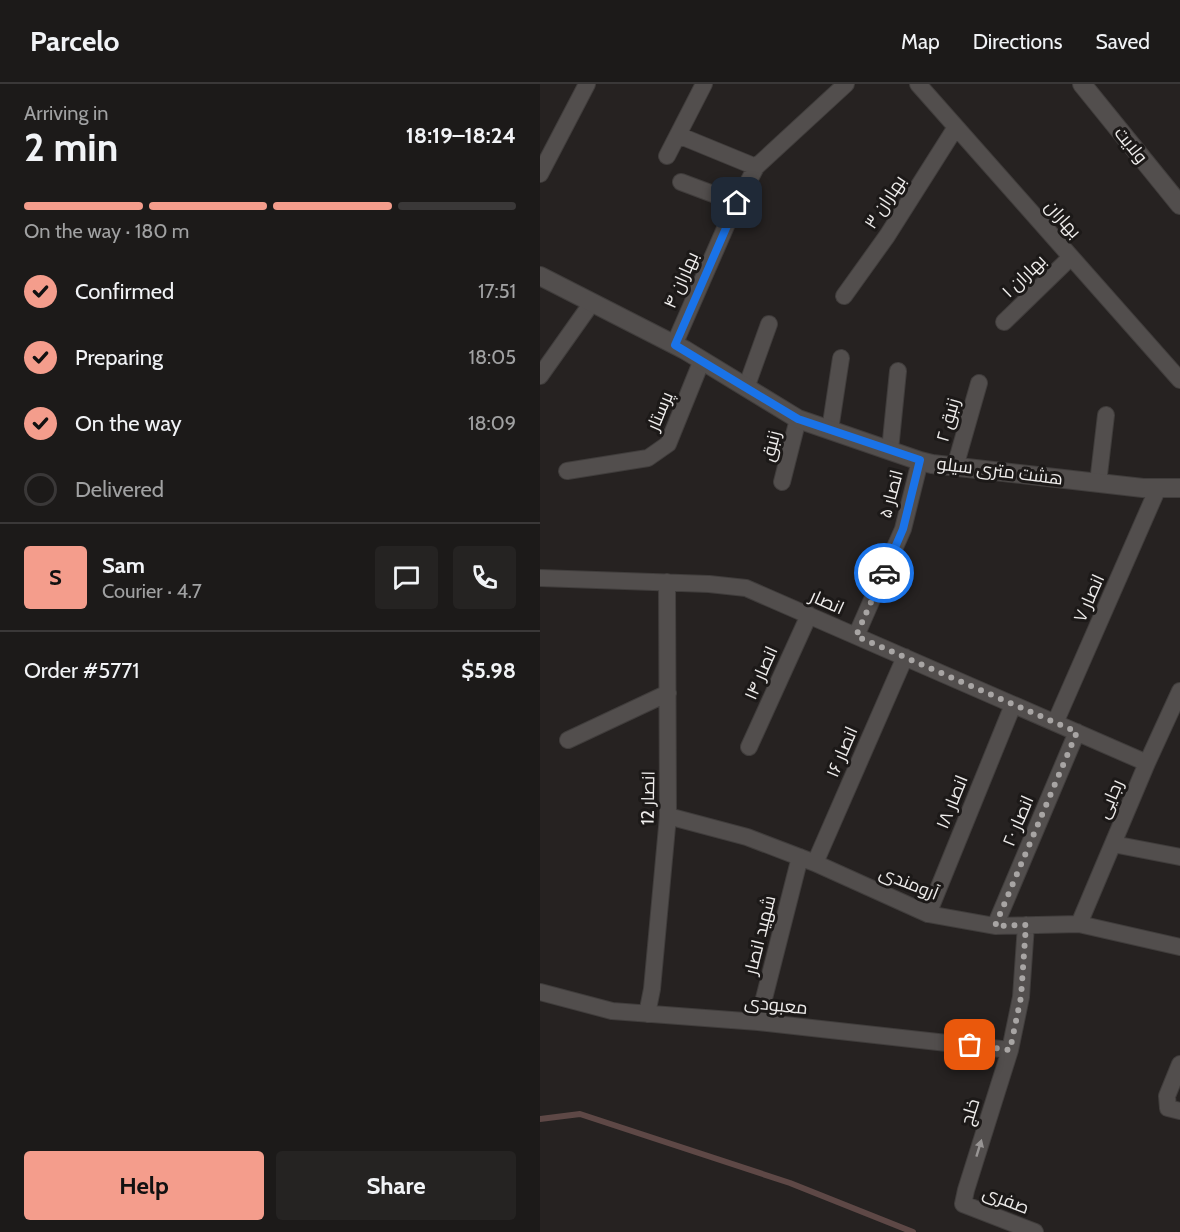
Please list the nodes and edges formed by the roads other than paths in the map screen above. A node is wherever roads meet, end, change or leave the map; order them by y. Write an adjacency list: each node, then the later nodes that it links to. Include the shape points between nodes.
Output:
1 (587, 84): 10 (street)
2 (704, 84): 7 (street)
3 (846, 84): 9 (street, بهاران ۴)
4 (918, 84): 6 (street, بهاران)
5 (1082, 84): 13 (street, ولایت)
6 (956, 127): 14 (street, بهاران); 16 (street, بهاران ۳)
7 (678, 135): 8 (street); 9 (street)
8 (667, 156)
9 (756, 167): 12 (street, بهاران ۴)
10 (540, 174)
11 (681, 182): 12 (street)
12 (737, 203): 20 (street, بهاران ۴)
13 (1180, 205)
14 (1071, 257): 18 (street, ۱ بهاران); 25 (street, بهاران)
15 (540, 276): 17 (street, هشت متری سیلو)
16 (844, 296)
17 (591, 303): 20 (street, هشت متری سیلو); 24 (street)
18 (1004, 322)
19 (769, 324): 27 (street)
20 (675, 345): 22 (street, هشت متری سیلو)
21 (840, 358): 30 (street)
22 (702, 360): 27 (street, هشت متری سیلو); 34 (street, پرستار, via 668,444 648,458)
23 (898, 371): 31 (street)
24 (540, 376)
25 (1180, 380)
26 (979, 383): 33 (street, زنبق ۲)
27 (746, 388): 29 (street, هشت متری سیلو)
28 (1106, 415): 36 (street)
29 (798, 419): 30 (street, هشت متری سیلو); 35 (street, زنبق)
30 (830, 430): 31 (street, هشت متری سیلو)
31 (890, 450): 32 (street, هشت متری سیلو)
32 (920, 460): 33 (street, هشت متری سیلو); 42 (street, انصار ۵, via 903,529)
33 (956, 467): 36 (street, هشت متری سیلو)
34 (567, 471)
35 (782, 482)
36 (1098, 483): 37 (street, هشت متری سیلو)
37 (1158, 488): 38 (street, هشت متری سیلو); 47 (street, انصار ۷)
38 (1180, 488)
39 (540, 578): 40 (street, انصار)
40 (667, 582): 41 (street, انصار, via 746,588); 45 (street, انصار 12)
41 (809, 615): 42 (street, انصار); 52 (street, انصار ۱۴)
42 (856, 636): 43 (street, انصار)
43 (905, 657): 46 (street, انصار); 57 (street, انصار ۱۶)
44 (1180, 690): 48 (street, رجایی)
45 (668, 693): 51 (street); 54 (street, انصار 12)
46 (1013, 705): 47 (street, انصار); 58 (street, انصار ۱۸)
47 (1055, 723): 49 (street, انصار)
48 (1162, 729): 50 (street); 53 (street, رجایی)
49 (1077, 732): 53 (street, انصار); 61 (street, انصار ۲۰)
50 (1180, 732)
51 (568, 740)
52 (750, 747)
53 (1147, 763): 55 (street, رجایی)
54 (668, 816): 57 (street, آرومندی, via 747,837); 64 (street, انصار 12, via 652,989)
55 (1113, 844): 56 (street); 59 (street, رجایی)
56 (1180, 857)
57 (808, 860): 58 (street, آرومندی); 65 (street, شهید انصار)
58 (928, 914): 61 (street, آرومندی)
59 (1079, 924): 60 (street, آرومندی); 62 (street, آرومندی)
60 (1026, 925): 61 (street, آرومندی); 66 (street, خلج, via 1021,997)
61 (995, 926)
62 (1180, 947)
63 (540, 992): 64 (street, معبودی, via 612,1011)
64 (646, 1014): 65 (street, معبودی)
65 (758, 1022): 66 (street, معبودی)
66 (1010, 1050): 69 (street, خلج, one-way to 66)
67 (1180, 1064): 68 (street, via 1167,1096 1168,1108)
68 (1180, 1111)
69 (963, 1204): 70 (street, صفری)
70 (1035, 1232)

